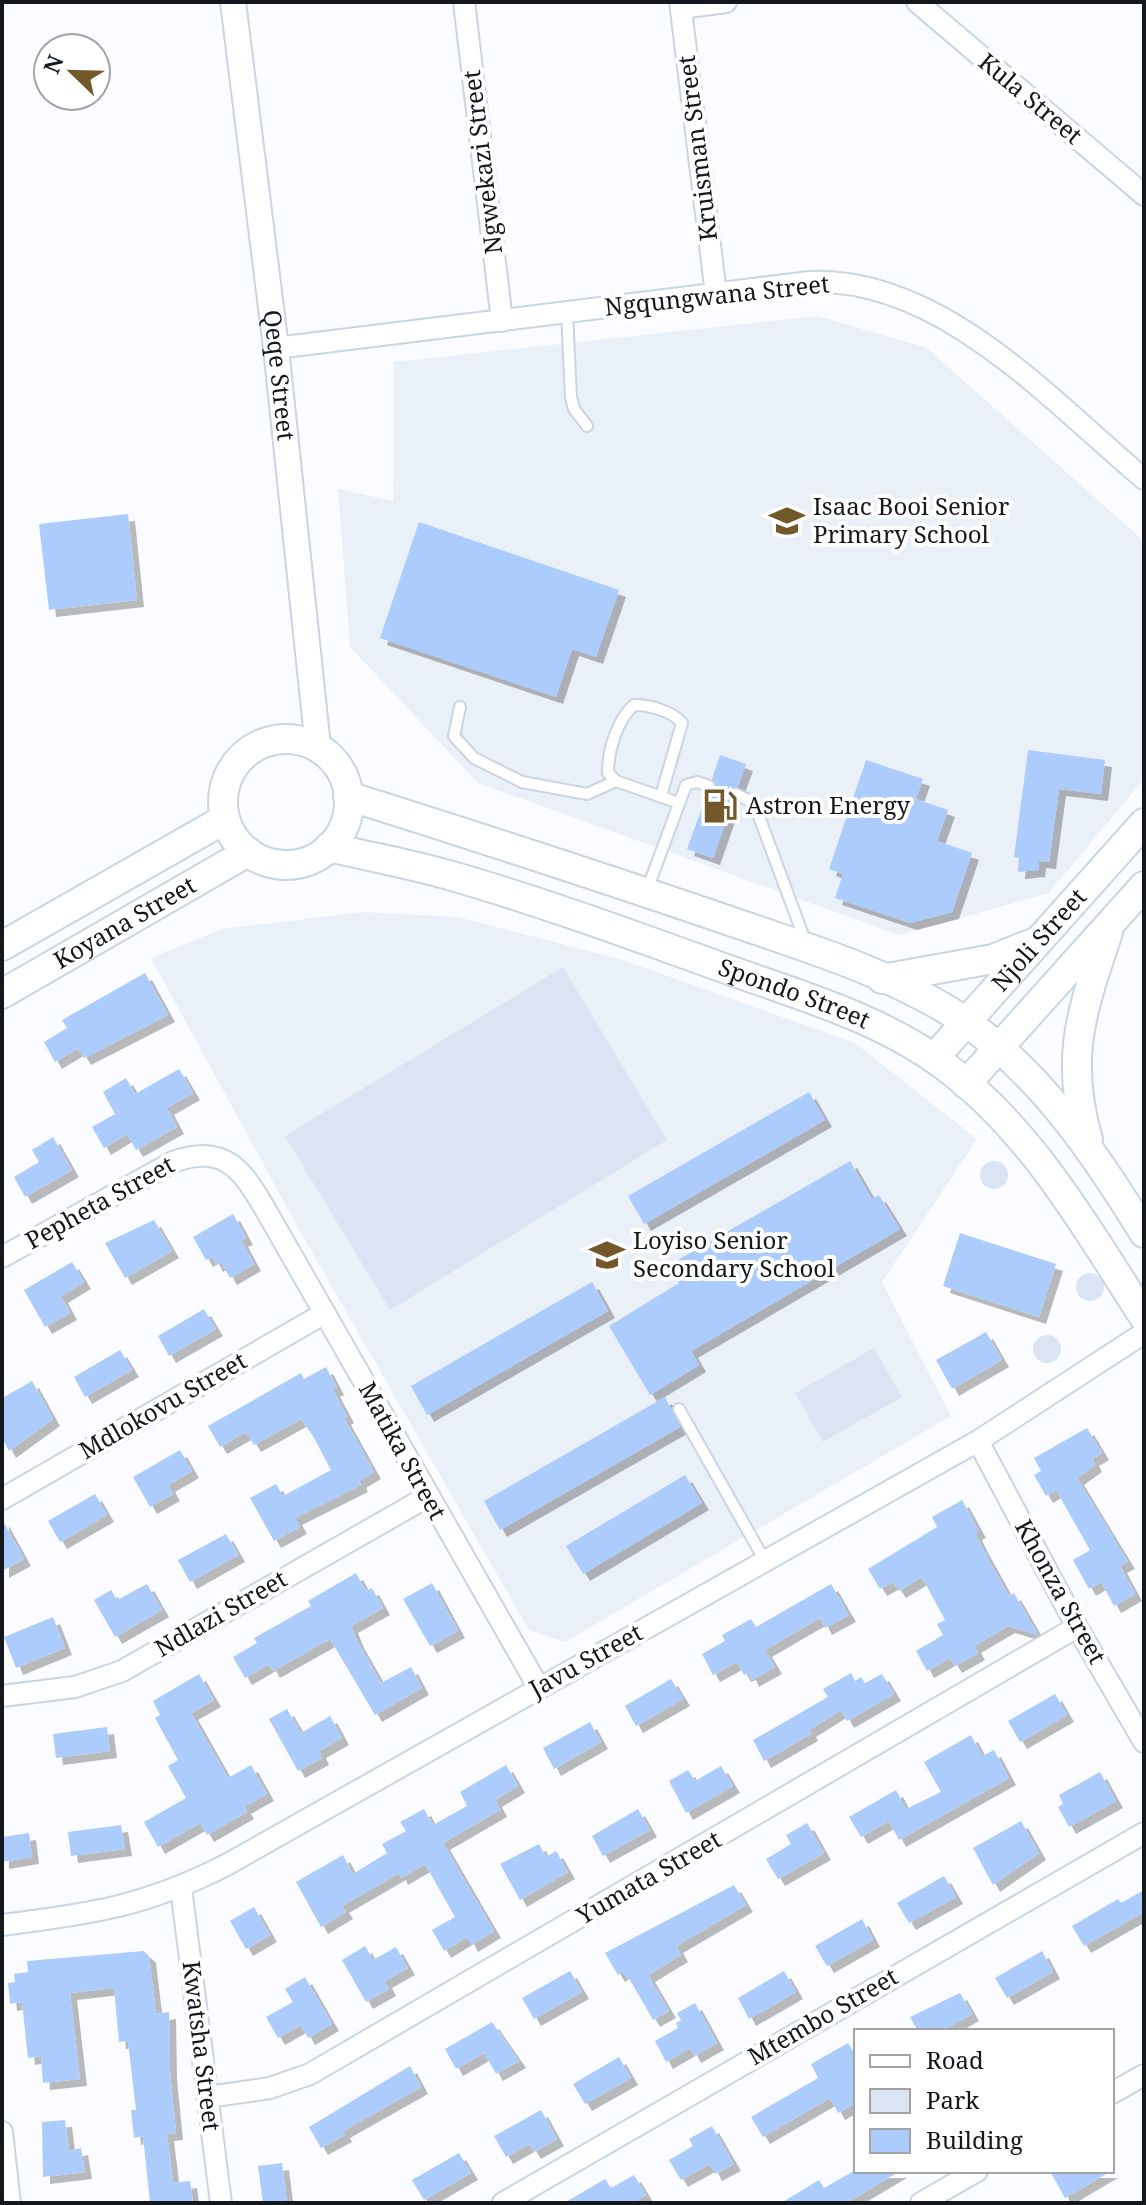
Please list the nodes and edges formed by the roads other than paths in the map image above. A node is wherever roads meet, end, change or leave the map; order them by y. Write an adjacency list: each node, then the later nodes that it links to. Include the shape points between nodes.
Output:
1 (233, 2): 10 (street, Qeqe Street)
2 (464, 2): 9 (street, Ngwekazi Street)
3 (726, 2): 5 (street)
4 (917, 2): 6 (street, Kula Street)
5 (680, 5): 7 (street, Kruisman Street)
6 (1144, 195)
7 (716, 294): 8 (street, Ngqungwana Street); 12 (street, Ngqungwana Street, via 835,281 912,301 992,351)
8 (567, 313): 9 (street, Ngqungwana Street); 11 (lane, via 571,397)
9 (502, 321): 10 (street, Ngqungwana Street)
10 (276, 348): 14 (street, Qeqe Street)
11 (587, 426)
12 (1144, 479)
13 (460, 707): 15 (lane, via 454,736 474,758 522,782 587,794)
14 (318, 747): 18 (main road, via 339,768); 21 (main road, via 275,740 247,752 224,789)
15 (616, 781): 19 (lane); 19 (lane, via 608,773 608,762 624,714 634,705 646,705 682,723)
16 (709, 786): 20 (lane, via 686,785)
17 (736, 794): 30 (lane, via 754,803)
18 (348, 796): 23 (main road, via 347,815); 26 (main road, Spondo Street)
19 (661, 796): 20 (lane)
20 (679, 803): 26 (lane)
21 (225, 819): 24 (main road); 29 (main road, Koyana Street)
22 (1144, 823): 28 (main road, Njoli Street)
23 (329, 847): 24 (main road, via 289,865); 35 (main road, Spondo Street, via 452,876 715,965 832,1006)
24 (248, 852): 32 (main road, Koyana Street)
25 (1144, 886): 27 (main road, Njoli Street)
26 (646, 892): 30 (main road, Spondo Street)
27 (1110, 923): 34 (main road, Njoli Street); 37 (main road, via 1075,1052 1078,1102)
28 (1038, 941): 31 (main road, via 993,959); 33 (main road, Njoli Street)
29 (2, 946)
30 (808, 948): 31 (main road, Spondo Street)
31 (882, 979): 33 (main road, Spondo Street)
32 (2, 994)
33 (966, 1022): 34 (main road, Spondo Street); 35 (main road, Njoli Street)
34 (999, 1048): 36 (main road, Njoli Street); 37 (main road, Spondo Street)
35 (934, 1058): 36 (main road, Spondo Street)
36 (966, 1084): 42 (main road, Spondo Street, via 1020,1138 1064,1193)
37 (1091, 1149): 39 (main road, Spondo Street)
38 (268, 1214): 40 (street, Pepheta Street, via 239,1169 220,1158 197,1155 148,1175); 41 (street, Matika Street)
39 (1144, 1233)
40 (2, 1257)
41 (325, 1313): 46 (street, Matika Street); 47 (street, Mdlokovu Street)
42 (1144, 1317)
43 (1144, 1333): 45 (street, Javu Street)
44 (679, 1409): 48 (lane)
45 (978, 1441): 48 (street, Javu Street); 49 (street, Khonza Street)
46 (427, 1497): 50 (street, Matika Street); 51 (street, Ndlazi Street, via 122,1671 75,1687)
47 (2, 1499)
48 (765, 1561): 50 (street, Javu Street)
49 (1077, 1627): 52 (street, Khonza Street); 58 (street, Yumata Street, via 310,2074 270,2088)
50 (539, 1688): 54 (street, Javu Street)
51 (2, 1696)
52 (1144, 1742)
53 (1144, 1833): 63 (street, Mtembo Street)
54 (181, 1888): 55 (street, Javu Street, via 104,1910); 58 (street, Kwatsha Street)
55 (2, 1925)
56 (1144, 2075): 57 (street)
57 (1114, 2092)
58 (208, 2097): 62 (street, Kwatsha Street)
59 (2, 2132): 61 (street)
60 (974, 2173): 64 (street)
61 (10, 2203)
62 (221, 2203)
63 (503, 2203)
64 (921, 2203)

